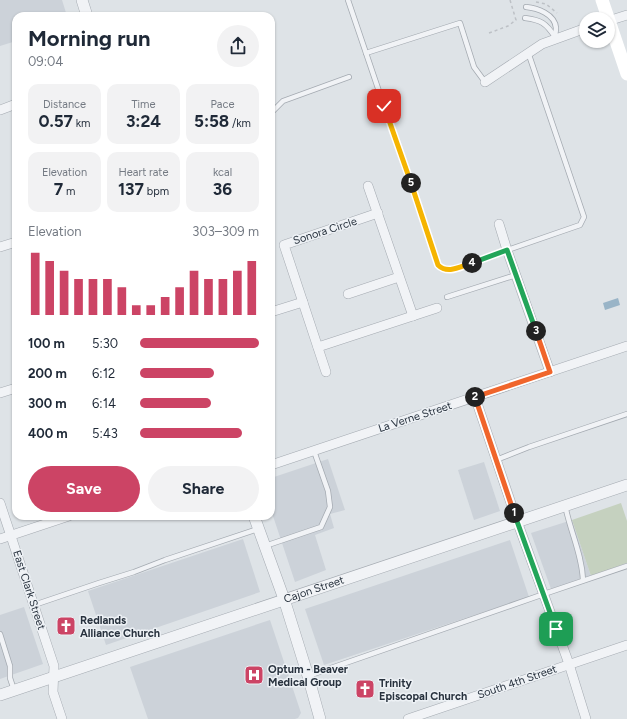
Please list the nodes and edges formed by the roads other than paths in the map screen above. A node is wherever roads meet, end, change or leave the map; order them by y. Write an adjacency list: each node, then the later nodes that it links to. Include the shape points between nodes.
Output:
1 (82, 0): 6 (street)
2 (348, 0): 16 (lane)
3 (602, 0): 7 (main road)
4 (526, 7): 5 (lane)
5 (541, 11): 11 (lane); 13 (lane, via 553,20 556,27)
6 (86, 12)
7 (605, 12)
8 (627, 15): 10 (street)
9 (524, 18): 11 (lane)
10 (615, 19)
11 (539, 20): 13 (lane, via 550,29)
12 (579, 30): 13 (street)
13 (555, 38): 15 (street)
14 (615, 41): 17 (main road)
15 (528, 52): 19 (street); 28 (lane, via 584,217 580,225)
16 (366, 53): 19 (lane, via 460,23 474,67); 28 (lane, via 438,265 450,270)
17 (627, 74)
18 (349, 77): 21 (lane, via 284,101)
19 (486, 82)
20 (12, 106): 22 (street)
21 (275, 108)
22 (0, 110)
23 (368, 186): 24 (street)
24 (378, 214): 30 (street); 33 (street, Sonora Circle, via 284,244)
25 (499, 224): 28 (street)
26 (12, 243): 27 (street)
27 (0, 247)
28 (507, 250): 29 (street)
29 (516, 275): 32 (lane); 40 (street)
30 (399, 277): 31 (street); 36 (street)
31 (348, 294)
32 (447, 297)
33 (303, 302): 35 (street); 38 (street, Sonora Circle)
34 (437, 308): 36 (street)
35 (275, 311)
36 (413, 316): 38 (street)
37 (627, 346): 40 (street, La Verne Street)
38 (318, 347): 39 (street, Sonora Circle)
39 (326, 372)
40 (550, 372): 43 (street, La Verne Street)
41 (12, 389): 42 (street)
42 (0, 393)
43 (475, 397): 45 (street, La Verne Street); 46 (street)
44 (627, 414): 46 (lane, via 529,446)
45 (314, 451): 47 (street, La Verne Street); 57 (lane, via 328,492 330,507 321,527)
46 (496, 460): 53 (street)
47 (275, 464)
48 (627, 484): 50 (street, Cajon Street)
49 (0, 503): 55 (street, East Clark Street)
50 (565, 505): 53 (street, Cajon Street); 59 (lane, via 581,560)
51 (57, 520): 55 (street)
52 (255, 520): 54 (street)
53 (517, 521): 60 (street); 61 (street, Cajon Street)
54 (258, 529): 57 (street); 62 (lane)
55 (11, 535): 56 (street); 62 (street, East Clark Street)
56 (0, 539)
57 (264, 546): 61 (street)
58 (627, 566): 59 (lane)
59 (583, 580): 60 (lane)
60 (544, 594): 65 (street); 66 (lane)
61 (284, 599): 66 (street); 67 (street, Cajon Street)
62 (34, 604): 67 (street, East Clark Street, via 54,666)
63 (0, 634): 68 (lane)
64 (627, 645): 65 (street, South 4th Street)
65 (569, 664): 72 (street, South 4th Street); 73 (street)
66 (308, 676): 71 (street)
67 (54, 677): 68 (street, Cajon Street); 70 (street, East Clark Street, via 52,692)
68 (14, 690): 69 (street, Cajon Street)
69 (0, 695)
70 (62, 719)
71 (319, 719)
72 (408, 719)
73 (586, 719)

